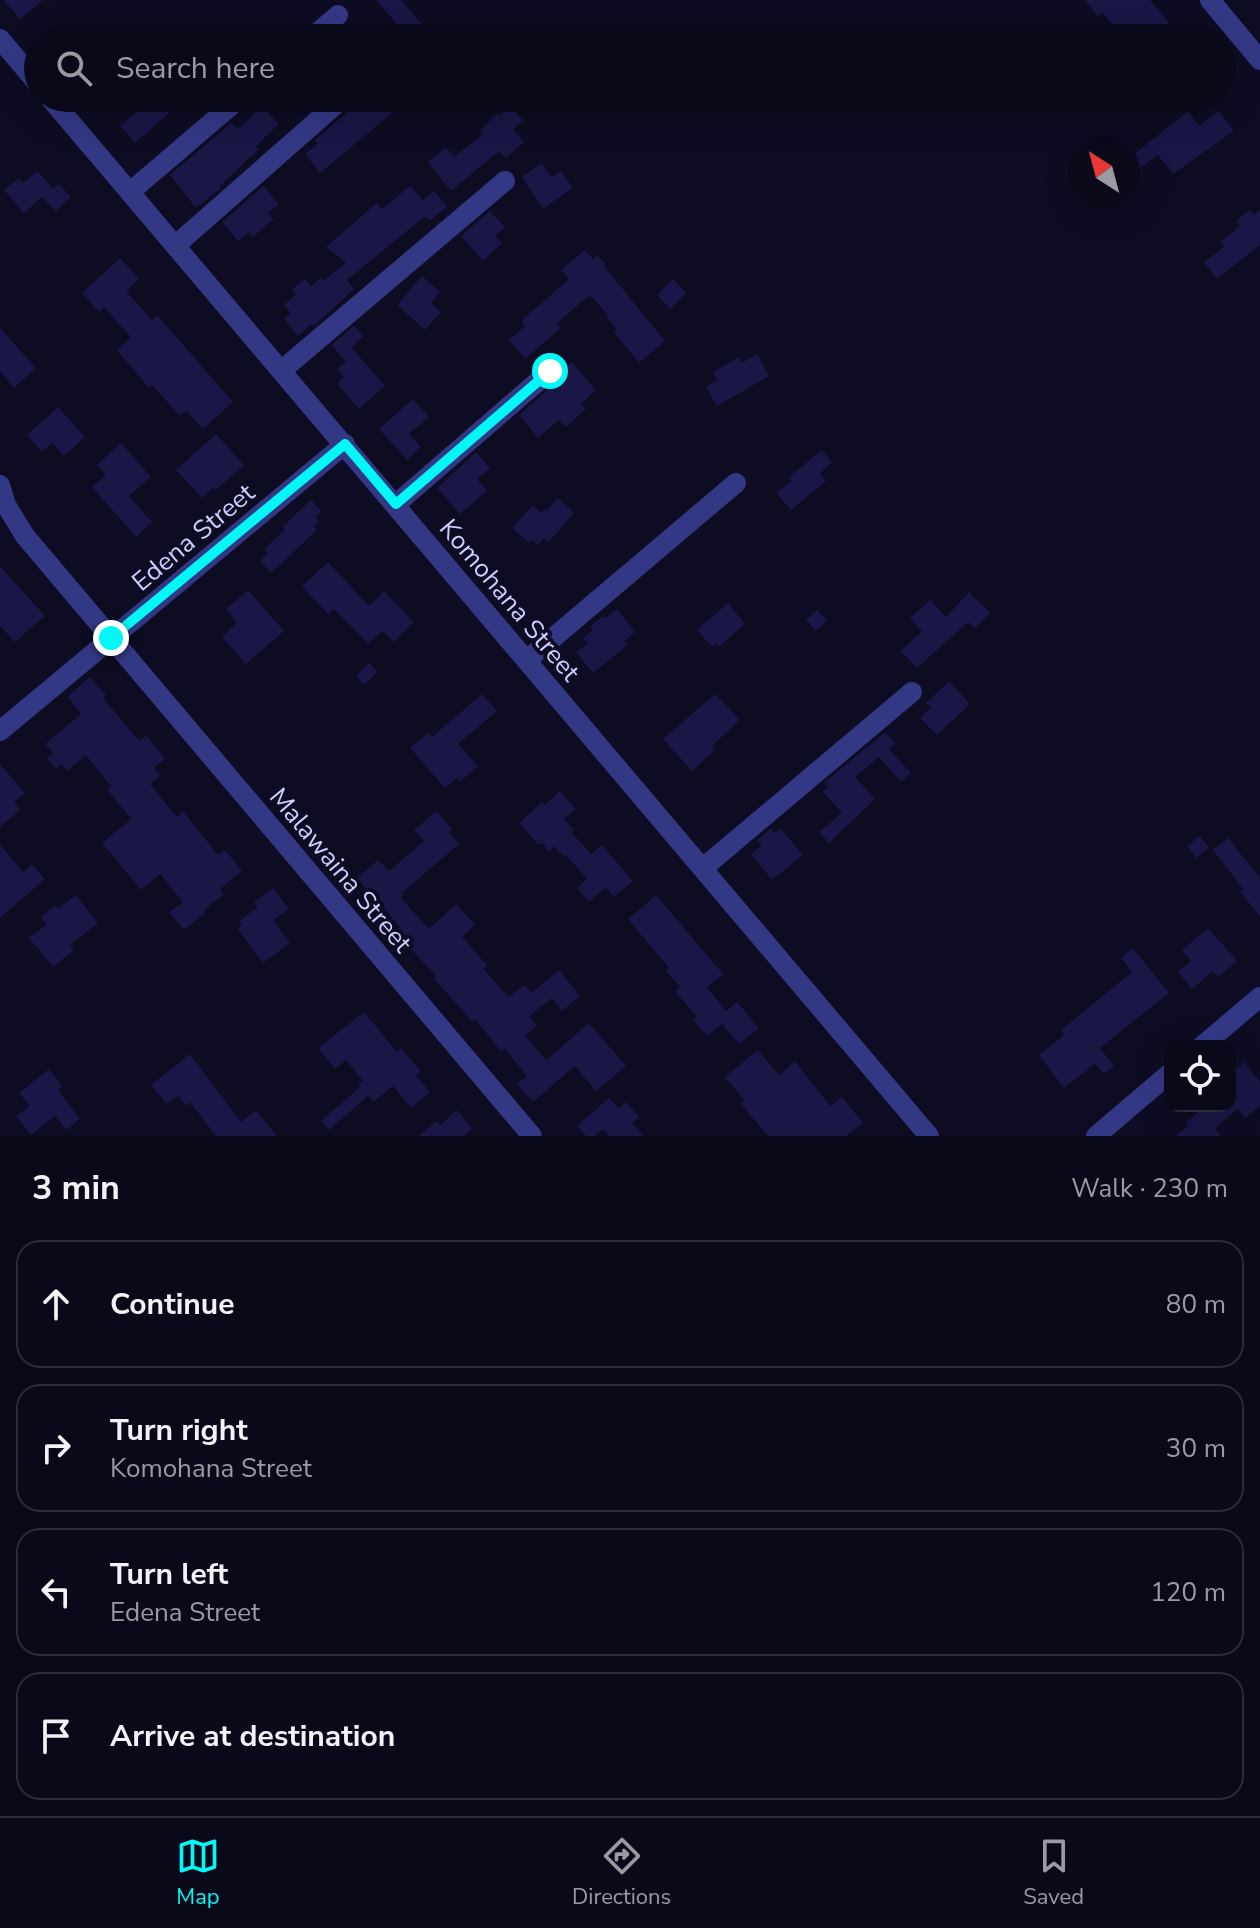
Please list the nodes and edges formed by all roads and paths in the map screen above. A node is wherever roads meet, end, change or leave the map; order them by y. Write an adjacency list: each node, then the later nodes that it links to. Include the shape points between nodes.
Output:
1 (1210, 0): 4 (street)
2 (338, 15): 3 (street)
3 (327, 24)
4 (1230, 24)
5 (1236, 31): 7 (street)
6 (0, 39): 8 (street)
7 (1260, 60)
8 (24, 67)
9 (62, 112): 13 (street, Komohana Street)
10 (224, 112): 13 (street)
11 (327, 112): 14 (street)
12 (505, 181): 15 (street)
13 (130, 192): 14 (street, Komohana Street)
14 (176, 245): 15 (street, Komohana Street)
15 (282, 370): 17 (street, Komohana Street)
16 (550, 371): 20 (street)
17 (345, 444): 20 (street, Komohana Street); 21 (street, Edena Street)
18 (736, 483): 22 (street)
19 (0, 485): 21 (street, Malawaina Street, via 25,536)
20 (396, 504): 22 (street, Komohana Street)
21 (111, 638): 24 (street, Edena Street); 29 (street, Malawaina Street)
22 (527, 660): 25 (street, Komohana Street)
23 (912, 692): 25 (street)
24 (0, 731)
25 (703, 868): 30 (street, Komohana Street)
26 (1260, 997): 27 (street)
27 (1209, 1040)
28 (1164, 1078): 31 (street)
29 (532, 1136)
30 (929, 1136)
31 (1096, 1136)

